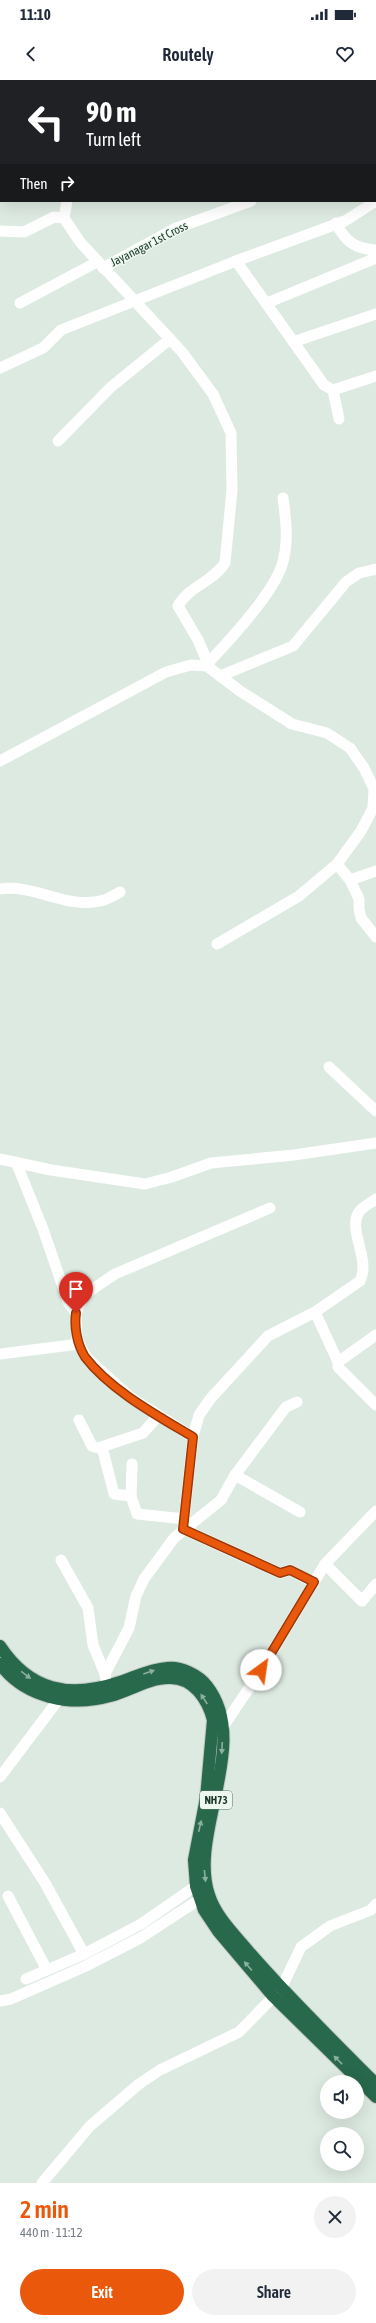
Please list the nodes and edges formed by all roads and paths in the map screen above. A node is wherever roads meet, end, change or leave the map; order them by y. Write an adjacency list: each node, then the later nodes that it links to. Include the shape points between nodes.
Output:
1 (67, 202): 4 (street)
2 (374, 202): 5 (street, via 345,221)
3 (239, 203): 10 (street, Jayanagar 1st Cross, via 174,229)
4 (64, 218): 6 (street, via 54,217 24,232); 10 (street)
5 (336, 223): 7 (street, via 342,236 354,247); 9 (street)
6 (0, 231)
7 (376, 250)
8 (376, 258): 13 (street)
9 (236, 261): 11 (street); 13 (street)
10 (100, 265): 11 (street); 12 (street, Jayanagar 1st Cross)
11 (133, 301): 15 (street); 17 (street, via 61,330 43,348)
12 (20, 303)
13 (267, 303): 16 (street)
14 (376, 314): 16 (street)
15 (170, 339): 21 (street, via 111,387); 24 (street, via 213,394 231,433 232,490 225,563 219,573 184,596 178,606)
16 (293, 342): 19 (street, via 324,384)
17 (0, 368)
18 (376, 376): 19 (street)
19 (333, 390): 20 (street)
20 (339, 419)
21 (58, 441)
22 (282, 498): 24 (street, via 286,532 284,554 278,573 241,626)
23 (376, 569): 25 (street, via 359,573 346,582 293,646)
24 (209, 665): 25 (street); 26 (street, via 166,672)
25 (220, 676): 27 (street, via 292,724 327,733 350,748 364,768 374,789 373,808 361,831)
26 (0, 761)
27 (337, 864): 29 (street); 33 (street, via 299,896)
28 (376, 871): 29 (street)
29 (350, 880): 32 (street, via 359,899 361,918)
30 (0, 890): 31 (street, via 17,888 74,901 100,901)
31 (120, 892)
32 (376, 937)
33 (217, 944)
34 (329, 1067): 35 (street)
35 (376, 1111)
36 (376, 1143): 38 (street, via 294,1155 211,1163 145,1184 51,1170)
37 (0, 1159): 38 (street)
38 (16, 1162): 42 (street, via 68,1302)
39 (376, 1199): 41 (street, via 359,1211 354,1221 362,1255 363,1275 360,1281)
40 (270, 1208): 42 (street, via 115,1274 84,1295)
41 (315, 1312): 46 (street); 51 (street, via 268,1336 211,1398 199,1415)
42 (76, 1313): 44 (street, via 75,1321)
43 (376, 1334): 46 (street)
44 (80, 1344): 45 (street); 49 (street, via 86,1357 104,1376)
45 (0, 1354)
46 (338, 1362): 48 (street, via 338,1367)
47 (297, 1402): 54 (street, via 286,1407)
48 (376, 1405)
49 (158, 1416): 51 (street); 52 (street, via 143,1433)
50 (79, 1420): 52 (street, via 92,1446)
51 (193, 1437): 58 (street)
52 (102, 1447): 55 (street, via 114,1494)
53 (132, 1464): 55 (street)
54 (235, 1475): 56 (street); 58 (street, via 221,1500)
55 (131, 1496): 58 (street, via 137,1514)
56 (300, 1512)
57 (376, 1512): 60 (street)
58 (184, 1524): 61 (street, via 280,1573 290,1570); 65 (street, via 144,1579 136,1596 129,1628)
59 (61, 1560): 65 (street, via 88,1608 93,1644)
60 (324, 1564): 61 (street); 62 (street, via 362,1602)
61 (314, 1582): 68 (street)
62 (376, 1584)
63 (0, 1646): 66 (highway, NH73, one-way to 66, via 21,1672 48,1687 80,1691)
64 (0, 1664): 67 (highway, NH73, via 29,1690)
65 (105, 1674): 66 (street)
66 (107, 1687): 68 (highway, NH73, one-way to 68, via 155,1670 168,1667 183,1669 206,1683 220,1706)
67 (59, 1699): 69 (highway, NH73, one-way to 67, via 213,1720 210,1710 198,1691 180,1679 158,1680 81,1702); 70 (street)
68 (223, 1727): 69 (highway, NH73, one-way to 69)
69 (215, 1767): 72 (highway, NH73, one-way to 69, via 194,1860); 79 (highway, NH73, one-way to 79, via 204,1860 208,1894 226,1925)
70 (0, 1776)
71 (0, 1813): 76 (street, via 45,1883)
72 (196, 1886): 74 (highway, NH73); 76 (street, via 141,1924)
73 (8, 1896): 77 (street)
74 (200, 1899): 79 (highway, NH73, one-way to 74, via 218,1931); 80 (street, via 142,1938 86,1966 11,1999)
75 (376, 1904): 79 (street, via 371,1910 330,1926 301,1947)
76 (84, 1954): 77 (street)
77 (47, 1970): 78 (street)
78 (26, 1979)
79 (277, 1992): 81 (highway, NH73); 82 (highway, NH73, one-way to 79); 83 (street, via 238,2032 160,2070 139,2084 90,2126)
80 (0, 2001)
81 (376, 2084)
82 (376, 2097)
83 (42, 2183)

